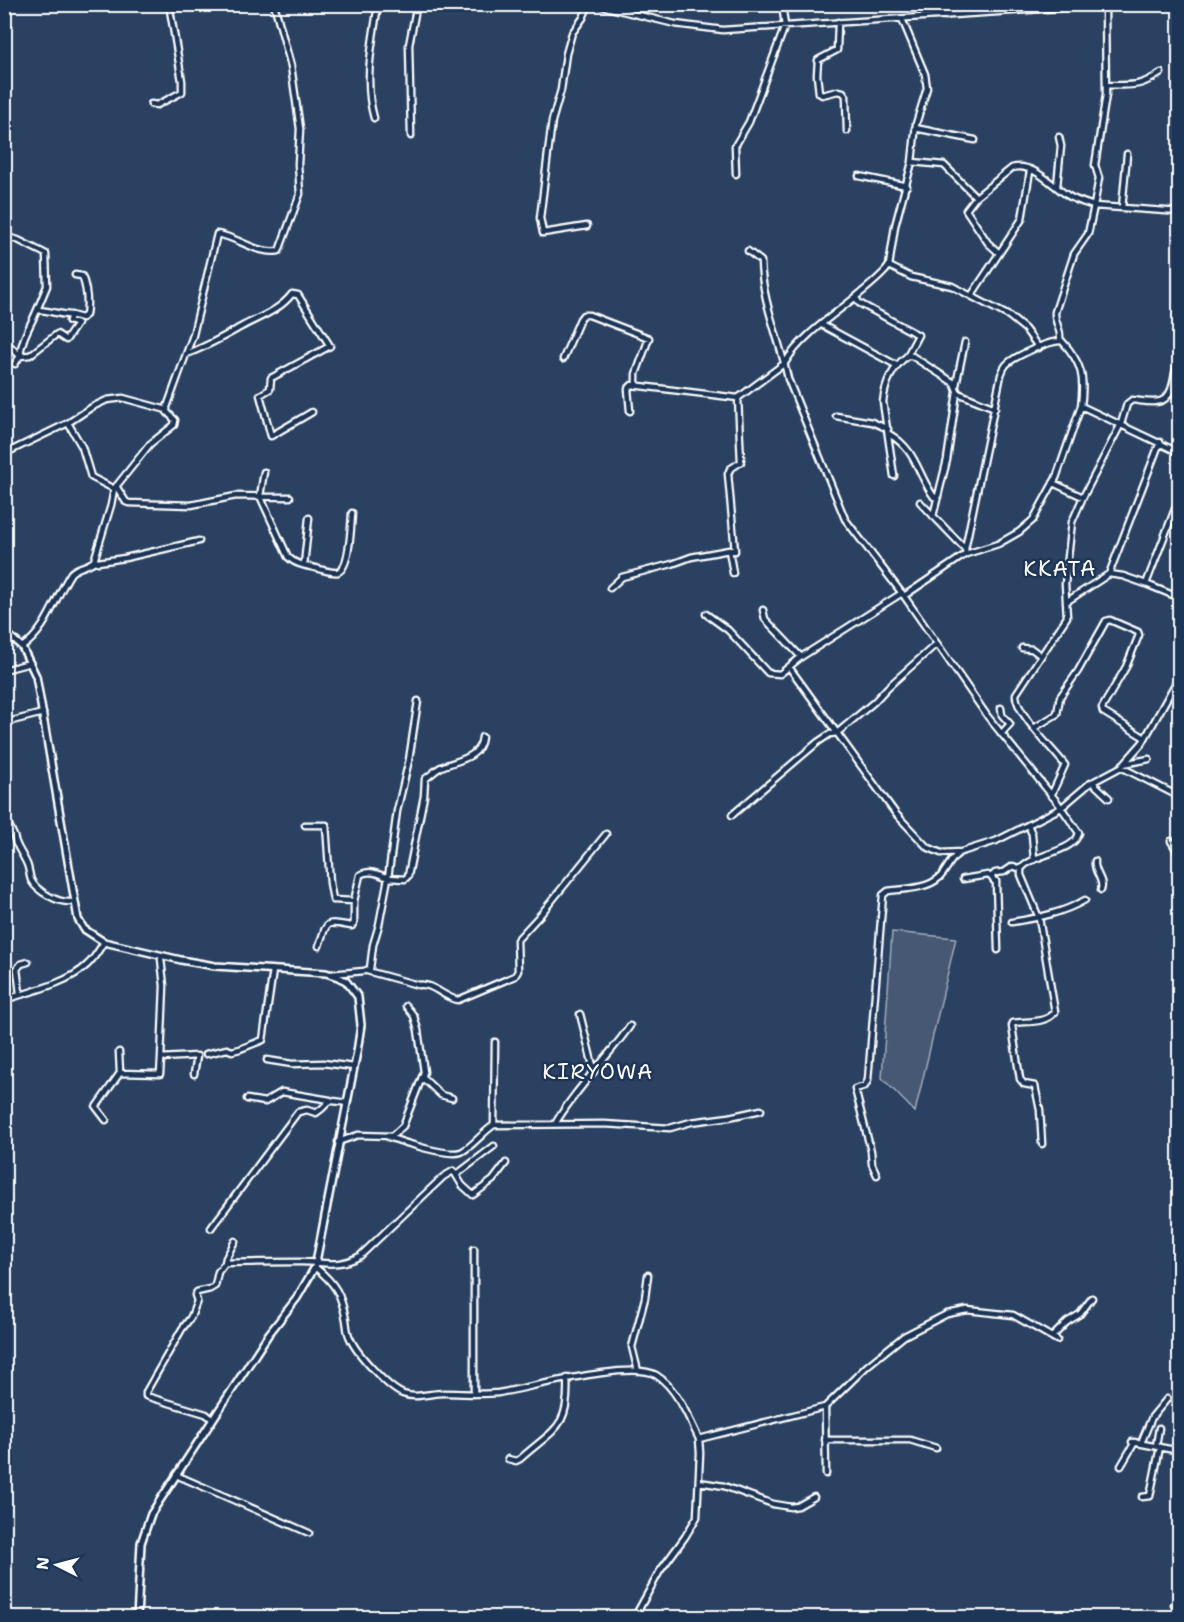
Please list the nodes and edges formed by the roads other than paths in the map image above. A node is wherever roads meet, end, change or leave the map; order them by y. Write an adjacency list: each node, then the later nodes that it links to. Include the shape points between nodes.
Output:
1 (169, 4): 19 (street, via 182,92 157,105)
2 (274, 4): 52 (street, via 297,98 300,194 279,251 268,253 217,234)
3 (378, 4): 20 (street, via 369,59)
4 (417, 4): 23 (street, via 409,45)
5 (592, 4): 16 (street, via 711,29); 37 (street, via 572,33 566,54 552,121 540,218 543,233)
6 (782, 4): 16 (street)
7 (945, 4): 13 (street)
8 (1121, 4): 9 (street)
9 (1114, 5): 11 (street)
10 (1082, 6): 11 (street); 12 (street)
11 (1105, 6): 18 (street)
12 (1041, 7): 13 (street)
13 (946, 16): 14 (street)
14 (902, 19): 15 (street); 21 (street, via 927,80)
15 (838, 22): 16 (street); 22 (street, via 837,50 818,60 817,85 822,95 838,91 846,96)
16 (785, 26): 29 (street, via 749,122 735,146)
17 (1161, 73): 18 (street, via 1138,86)
18 (1106, 85): 34 (street, via 1095,165 1099,178)
19 (151, 104)
20 (374, 118)
21 (915, 128): 25 (street); 27 (street)
22 (847, 131)
23 (411, 136)
24 (1059, 137): 32 (street)
25 (975, 140)
26 (1127, 154): 35 (street)
27 (912, 162): 31 (street); 33 (street, via 944,165)
28 (1030, 171): 32 (street); 33 (street, via 1012,168); 40 (street, via 1022,219)
29 (736, 174)
30 (859, 176): 31 (street)
31 (907, 186): 41 (street)
32 (1057, 186): 34 (street, via 1067,195)
33 (976, 197): 40 (street, via 966,210)
34 (1094, 206): 35 (street); 48 (street, via 1088,234 1075,252 1055,312)
35 (1122, 208): 36 (street)
36 (1179, 212)
37 (587, 226)
38 (4, 236): 45 (street, via 46,254 47,286)
39 (748, 251): 57 (street, via 761,261 766,299)
40 (999, 253): 43 (street)
41 (888, 266): 43 (street); 44 (street)
42 (75, 275): 46 (street, via 82,276 87,309 82,318)
43 (971, 296): 51 (street, via 1016,321)
44 (856, 298): 47 (street); 54 (street, via 918,335)
45 (37, 310): 46 (street); 53 (street, via 21,344)
46 (71, 315): 53 (street, via 69,321 77,324 66,340 57,334 30,355)
47 (822, 325): 57 (street); 59 (street)
48 (1060, 341): 51 (street); 64 (street, via 1081,368)
49 (965, 342): 61 (street)
50 (4, 345): 53 (street)
51 (1040, 348): 65 (street, via 1004,367)
52 (186, 354): 66 (street); 68 (street, via 271,312 292,294 298,295 330,346 271,378 270,389 260,395 272,436)
53 (20, 356): 58 (street)
54 (907, 356): 59 (street); 61 (street)
55 (563, 359): 60 (street, via 580,319 588,315 649,338)
56 (1179, 360): 71 (street, via 1167,397 1159,403 1130,400)
57 (785, 363): 63 (street); 98 (street, via 845,519)
58 (15, 364)
59 (896, 364): 72 (street, via 884,393)
60 (636, 385): 63 (street); 67 (street, via 628,387)
61 (956, 385): 62 (street)
62 (957, 392): 65 (street); 83 (street)
63 (738, 398): 90 (street, via 741,462 729,474 735,551)
64 (1081, 406): 71 (street); 78 (street)
65 (995, 408): 91 (street)
66 (167, 410): 70 (street, via 123,398 107,400); 79 (street, via 175,420 174,425 150,444)
67 (630, 411)
68 (312, 412)
69 (836, 416): 72 (street, via 872,422)
70 (68, 423): 75 (street); 79 (street, via 82,447 91,477)
71 (1121, 424): 73 (street); 84 (street)
72 (888, 432): 77 (street); 83 (street, via 915,459 927,487)
73 (1160, 442): 74 (street); 95 (street)
74 (1179, 453)
75 (4, 454)
76 (264, 472): 80 (street)
77 (894, 476)
78 (1053, 483): 84 (street); 91 (street, via 1027,526 998,543)
79 (115, 488): 80 (street, via 129,503 191,505 230,496); 92 (street)
80 (260, 496): 82 (street); 93 (street, via 288,557)
81 (1179, 496): 96 (street)
82 (290, 497)
83 (938, 497): 87 (street)
84 (1083, 497): 100 (street, via 1072,522)
85 (920, 502): 87 (street)
86 (352, 513): 93 (street, via 343,568 333,572)
87 (933, 516): 91 (street)
88 (309, 518): 93 (street)
89 (199, 541): 92 (street)
90 (729, 550): 94 (street); 97 (street, via 622,577)
91 (965, 552): 98 (street)
92 (94, 561): 105 (street, via 71,573 39,632)
93 (304, 565)
94 (733, 573)
95 (1109, 574): 96 (street); 100 (street)
96 (1146, 584): 99 (street)
97 (610, 588)
98 (903, 594): 104 (street); 108 (street)
99 (1179, 598)
100 (1066, 602): 107 (street, via 1065,622)
101 (763, 610): 108 (street, via 765,619)
102 (706, 614): 110 (street, via 728,630 768,673 780,674)
103 (4, 631): 105 (street)
104 (938, 645): 118 (street); 119 (street)
105 (22, 647): 109 (street)
106 (1022, 648): 107 (street)
107 (1041, 656): 117 (street, via 1015,696)
108 (801, 657): 110 (street)
109 (30, 663): 111 (street); 115 (street)
110 (789, 667): 118 (street)
111 (4, 670)
112 (1179, 675): 121 (street)
113 (418, 701): 141 (street)
114 (1001, 708): 119 (street, via 1010,724)
115 (43, 713): 116 (street); 151 (street, via 78,919 84,929)
116 (4, 723)
117 (1034, 728): 121 (street, via 1057,714 1060,697 1110,620 1139,635 1103,712); 125 (street, via 1065,765)
118 (837, 733): 130 (street, via 812,747); 135 (street, via 896,814 927,848 941,853)
119 (1001, 734): 125 (street)
120 (482, 737): 141 (street, via 481,746 470,756 437,769 425,779 408,876)
121 (1145, 738): 123 (street)
122 (1149, 759): 123 (street)
123 (1122, 765): 124 (street); 126 (street)
124 (1092, 782): 127 (street); 128 (street)
125 (1051, 796): 128 (street)
126 (1179, 797)
127 (1109, 798)
128 (1061, 808): 132 (street); 136 (street, via 1078,837 1066,847)
129 (4, 814): 146 (street, via 32,882 58,900)
130 (732, 815)
131 (305, 825): 145 (street, via 326,825 333,900)
132 (1028, 825): 135 (street); 136 (street)
133 (606, 834): 157 (street, via 517,939 515,976 458,1000 424,984)
134 (1171, 842): 137 (street)
135 (961, 852): 186 (street, via 933,882 883,895 868,1084 855,1089)
136 (1034, 860): 139 (street)
137 (1179, 860)
138 (1095, 861): 143 (street)
139 (1020, 869): 140 (street, via 1014,866); 147 (street)
140 (991, 877): 142 (street); 153 (street, via 996,881)
141 (388, 878): 145 (street, via 362,873); 157 (street)
142 (963, 879)
143 (1101, 890)
144 (1085, 900): 147 (street)
145 (354, 901): 152 (street, via 354,924 331,922 324,929)
146 (71, 902)
147 (1039, 918): 148 (street); 182 (street, via 1055,1012 1052,1017 1011,1026 1020,1079 1035,1086)
148 (1012, 922)
149 (1179, 925): 150 (street)
150 (1179, 936)
151 (104, 942): 156 (street, via 194,962); 160 (street, via 79,971)
152 (320, 946)
153 (998, 950)
154 (161, 959): 170 (street, via 161,1058 197,1056)
155 (28, 962): 159 (street, via 17,969)
156 (273, 970): 158 (street); 165 (street, via 263,1040 232,1051)
157 (367, 971): 158 (street)
158 (331, 975): 168 (street, via 346,981 358,997 361,1025)
159 (20, 993)
160 (4, 1000)
161 (406, 1006): 171 (street, via 418,1030)
162 (580, 1014): 169 (street)
163 (630, 1026): 169 (street)
164 (495, 1042): 179 (street)
165 (206, 1054)
166 (161, 1059): 177 (street, via 160,1074 120,1073 96,1107)
167 (267, 1060): 168 (street)
168 (354, 1067): 175 (street)
169 (594, 1070): 178 (street)
170 (194, 1074)
171 (422, 1077): 172 (street, via 441,1095); 180 (street, via 402,1129)
172 (452, 1098)
173 (247, 1099): 174 (street, via 265,1102 282,1092)
174 (331, 1100): 175 (street); 189 (street, via 316,1113 298,1112)
175 (346, 1103): 181 (street)
176 (761, 1110): 178 (street, via 670,1128)
177 (106, 1120)
178 (555, 1124): 179 (street)
179 (494, 1125): 180 (street, via 458,1152 429,1149)
180 (388, 1137): 181 (street, via 358,1135)
181 (339, 1142): 193 (street)
182 (1042, 1144)
183 (494, 1146): 185 (street)
184 (506, 1162): 185 (street, via 493,1180 474,1194 466,1191)
185 (456, 1175): 193 (street, via 453,1172 443,1177 360,1256 345,1263)
186 (877, 1175)
187 (4, 1216): 188 (street)
188 (7, 1222)
189 (211, 1228)
190 (235, 1241): 192 (street)
191 (474, 1249): 198 (street)
192 (225, 1263): 193 (street); 201 (street, via 215,1286 195,1295 197,1301 191,1317 146,1392 146,1396)
193 (316, 1265): 198 (street, via 335,1285 341,1298 349,1337 389,1384 409,1396); 201 (street)
194 (648, 1275): 196 (street, via 632,1347)
195 (1092, 1298): 200 (street, via 1054,1339 1013,1315 967,1310 947,1314 904,1336)
196 (638, 1371): 197 (street); 203 (street, via 661,1379 678,1398)
197 (567, 1378): 198 (street); 209 (street, via 566,1409 556,1429 520,1460)
198 (474, 1394)
199 (1167, 1399): 205 (street)
200 (825, 1407): 203 (street); 204 (street)
201 (212, 1419): 212 (street)
202 (1159, 1428): 206 (street)
203 (699, 1439): 213 (street)
204 (825, 1440): 207 (street, via 910,1440); 211 (street)
205 (1136, 1442): 206 (street); 210 (street)
206 (1158, 1447): 208 (street); 215 (street, via 1150,1496)
207 (936, 1448)
208 (1179, 1451)
209 (508, 1459)
210 (1121, 1466)
211 (826, 1474)
212 (176, 1475): 216 (street); 217 (street, via 145,1527)
213 (699, 1482): 214 (street, via 791,1507); 218 (street, via 698,1517)
214 (814, 1497)
215 (1142, 1497)
216 (309, 1533)
217 (138, 1617)
218 (634, 1617)

